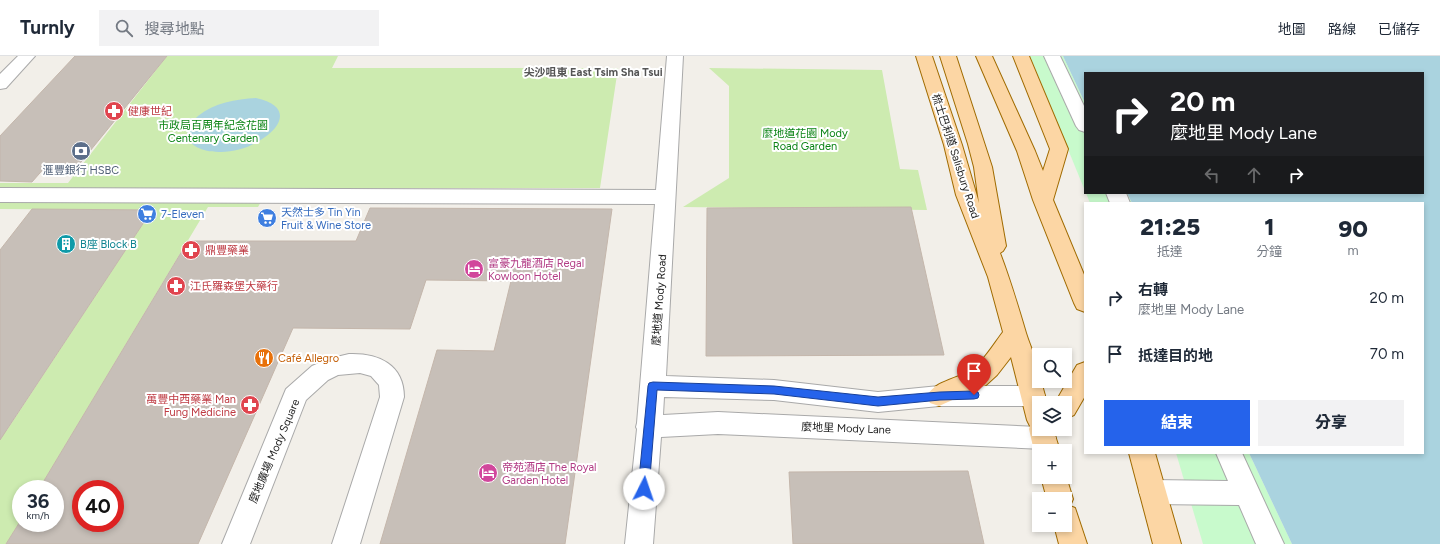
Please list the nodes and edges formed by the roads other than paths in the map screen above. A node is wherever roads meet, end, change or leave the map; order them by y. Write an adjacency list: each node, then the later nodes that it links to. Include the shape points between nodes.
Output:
1 (27, 56): 8 (street)
2 (675, 56): 11 (street, 麼地道 Mody Road)
3 (924, 56): 13 (main road, 梳士巴利道 Salisbury Road, via 953,145 966,195)
4 (948, 56): 13 (main road, 梳士巴利道 Salisbury Road, via 977,144 988,193)
5 (984, 56): 12 (main road, via 1026,151)
6 (1021, 56): 12 (main road, via 1059,149)
7 (1052, 56): 9 (street)
8 (0, 84)
9 (1084, 124)
10 (0, 195): 11 (street)
11 (666, 197): 17 (street, 麼地道 Mody Road)
12 (1043, 200): 14 (main road)
13 (999, 277): 15 (main road, 梳士巴利道 Salisbury Road)
14 (1084, 301)
15 (1015, 334): 18 (main road, via 990,368 978,378); 20 (main road, 梳士巴利道 Salisbury Road)
16 (1084, 374): 21 (main road)
17 (653, 386): 18 (street, via 774,390 878,402); 22 (street, 麼地道 Mody Road)
18 (940, 396): 19 (street)
19 (1032, 396)
20 (1033, 396)
21 (1072, 397)
22 (648, 427): 23 (street, 麼地里 Mody Lane, via 718,423); 31 (street, 麼地道 Mody Road)
23 (1032, 433)
24 (1142, 454): 26 (main road)
25 (1230, 454): 27 (street)
26 (1152, 492): 27 (street); 33 (main road)
27 (1247, 493): 34 (street)
28 (1069, 532): 32 (main road)
29 (236, 544): 30 (street, 麼地廣場 Mody Square, via 296,396 307,383 322,372 356,363 373,366 384,373 391,384 392,397)
30 (346, 544)
31 (639, 544)
32 (1073, 544)
33 (1167, 544)
34 (1270, 544)

